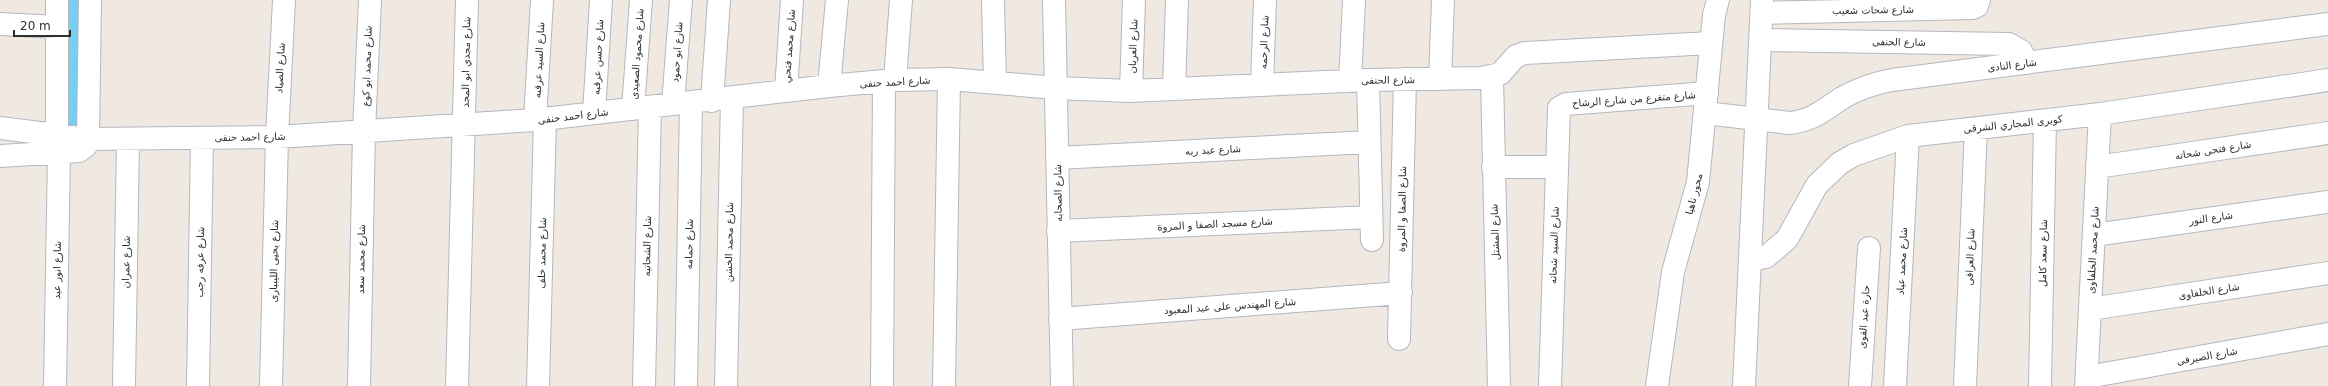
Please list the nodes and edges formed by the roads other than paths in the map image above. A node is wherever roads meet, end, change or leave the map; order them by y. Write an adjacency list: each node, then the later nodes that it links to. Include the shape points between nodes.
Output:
1 (57, 0): 26 (street, شارع انور عيد)
2 (90, 0): 61 (street)
3 (284, 0): 59 (street, شارع الصياد)
4 (370, 0): 56 (street, شارع محمد ابو كوع)
5 (467, 0): 53 (street, شارع مجدي ابو المجد)
6 (542, 0): 51 (street, شارع السيد عرقبه)
7 (601, 0): 48 (street, شارع حسن عرقبه)
8 (641, 0): 47 (street, شارع محمود الصعيدى)
9 (681, 0): 44 (street, شارع ابو حمود)
10 (719, 0): 44 (street)
11 (792, 0): 42 (street, شارع محمد فتحي)
12 (837, 0): 39 (street)
13 (901, 0): 36 (street)
14 (993, 0): 37 (street)
15 (1054, 0): 40 (street, شارع الصحابه)
16 (1134, 0): 43 (street, شارع العريان)
17 (1177, 0): 41 (street)
18 (1265, 0): 38 (street, شارع الرحمه)
19 (1354, 0): 33 (street)
20 (1443, 0): 32 (street)
21 (1718, 0): 28 (street, محور ناهيا)
22 (1979, 0): 23 (street, شارع شحات شعيب, via 1973,8)
23 (1762, 6): 27 (street)
24 (0, 24): 26 (street)
25 (2328, 24): 29 (street, شارع النادى)
26 (57, 27): 64 (street, شارع انور عيد)
27 (1761, 40): 29 (street, شارع الحنفى, via 2009,44 2021,50); 50 (street)
28 (1711, 43): 30 (street, via 1525,53 1516,56 1500,74); 45 (street, محور ناهيا)
29 (2027, 63): 50 (street, شارع النادى, via 1875,83 1858,90 1813,118 1801,122)
30 (1492, 78): 32 (street, شارع الحنفى); 67 (street, شارع المشتل)
31 (949, 79): 36 (street, شارع احمد حنفى); 37 (street, شارع احمد حنفى); 95 (street)
32 (1440, 79): 34 (street, شارع الحنفى)
33 (1359, 80): 34 (street, شارع الحنفى); 38 (street, شارع الحنفى); 63 (street)
34 (1405, 80): 78 (street, شارع الصفا و المروة)
35 (2328, 80): 49 (street, كوبرى المجاري الشرقى)
36 (890, 81): 39 (street, شارع احمد حنفى); 94 (street)
37 (995, 82): 40 (street, شارع احمد حنفى)
38 (1262, 85): 41 (street, شارع الحنفى)
39 (829, 86): 42 (street, شارع احمد حنفى)
40 (1056, 88): 43 (street, شارع الحنفى); 66 (street, شارع الصحابه)
41 (1174, 89): 43 (street, شارع الحنفى)
42 (786, 91): 44 (street, شارع احمد حنفى)
43 (1131, 91)
44 (702, 102): 47 (street, شارع احمد حنفى); 92 (street, شارع حمامه); 93 (street, شارع محمد الخشن)
45 (1707, 103): 46 (street, شارع متفرع من شارع الرشاح); 50 (street, شارع النادى); 99 (street, محور ناهيا, via 1698,182 1673,272)
46 (1561, 106): 68 (street, شارع السيد شحاته, via 1558,113)
47 (642, 108): 48 (street, شارع احمد حنفى); 91 (street, شارع الشحاتيه)
48 (594, 113): 51 (street, شارع احمد حنفى)
49 (2100, 114): 52 (street, كوبرى المجاري الشرقى); 69 (street, شارع محمد الخلفاوى)
50 (1756, 119): 76 (street)
51 (540, 120): 53 (street, شارع احمد حنفى); 90 (street, شارع محمد خلف)
52 (2045, 120): 55 (street, كوبرى المجاري الشرقى); 104 (street, شارع سعد كامل)
53 (464, 125): 56 (street, شارع احمد حنفى); 89 (street, شارع مجدي ابو المجد)
54 (0, 128): 64 (street)
55 (1976, 128): 58 (street, كوبرى المجاري الشرقى); 103 (street, شارع العراقى)
56 (364, 131): 59 (street, شارع احمد حنفى); 88 (street, شارع محمد سعد)
57 (2328, 133): 69 (street, شارع فتحى شحاته)
58 (1908, 136): 76 (street, كوبرى المجاري الشرقى, via 1854,155 1840,163 1817,185 1787,239 1766,257); 102 (street, شارع محمد عياد)
59 (277, 137): 60 (street, شارع احمد حنفى); 87 (street, شارع يحيى الليبيارى)
60 (202, 138): 62 (street, شارع احمد حنفى); 86 (street, شارع عرفه رجب)
61 (88, 139): 62 (street, شارع احمد حنفى); 64 (street, via 86,146 80,151)
62 (128, 139): 85 (street, شارع عمران)
63 (1369, 142): 66 (street, شارع عبد ربه); 71 (street)
64 (58, 144): 65 (street); 84 (street, شارع انور عيد)
65 (0, 156)
66 (1057, 158): 72 (street, شارع الصحابه)
67 (1493, 167): 68 (street); 97 (street, شارع المشتل)
68 (1556, 167): 98 (street, شارع السيد شحاته)
69 (2097, 168): 73 (street, شارع محمد الخلفاوى)
70 (2328, 202): 73 (street, شارع النور)
71 (1371, 217): 72 (street, شارع مسجد الصفا و المروة); 74 (street)
72 (1058, 232): 80 (street, شارع الصحابه)
73 (2094, 235): 79 (street, شارع محمد الخلفاوى)
74 (1372, 240)
75 (1869, 248): 101 (street, حارة عبد القوى)
76 (1750, 260): 100 (street)
77 (2328, 273): 79 (street, شارع الخلفاوى)
78 (1401, 293): 80 (street, شارع المهندس على عبد المعبود); 82 (street, شارع الصفا و المروة)
79 (2090, 309): 83 (street, شارع محمد الخلفاوى)
80 (1060, 319): 96 (street, شارع الصحابه)
81 (2328, 334): 83 (street, شارع الصيرفى)
82 (1399, 339)
83 (2086, 381)
84 (55, 386)
85 (124, 386)
86 (198, 386)
87 (272, 386)
88 (359, 386)
89 (457, 386)
90 (538, 386)
91 (644, 386)
92 (686, 386)
93 (726, 386)
94 (882, 386)
95 (944, 386)
96 (1062, 386)
97 (1500, 386)
98 (1550, 386)
99 (1657, 386)
100 (1744, 386)
101 (1860, 386)
102 (1895, 386)
103 (1965, 386)
104 (2040, 386)

